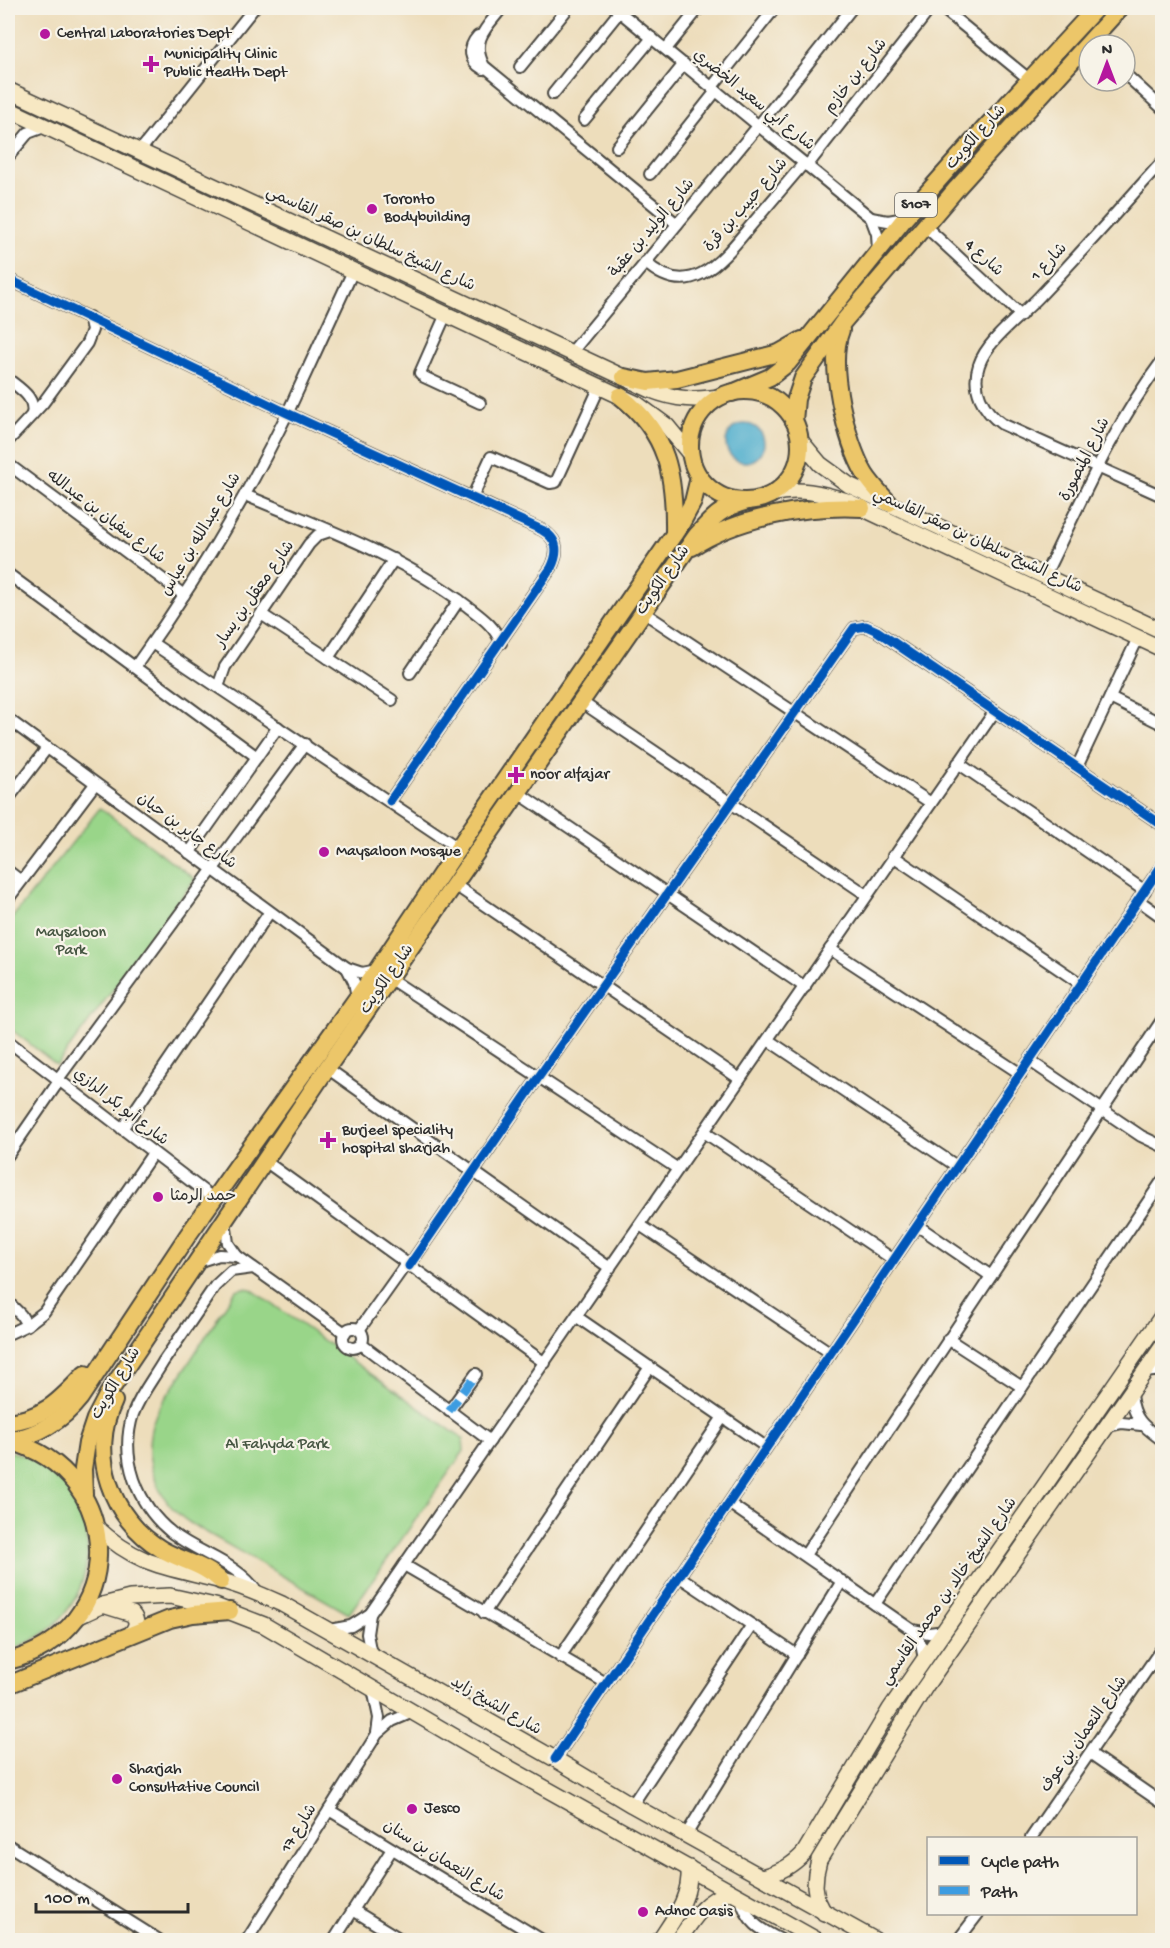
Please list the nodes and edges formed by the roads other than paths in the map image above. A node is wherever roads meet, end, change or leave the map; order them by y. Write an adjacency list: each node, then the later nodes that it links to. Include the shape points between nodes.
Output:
1 (254, 8): 30 (street)
2 (502, 8): 38 (street, via 472,43 470,55 476,65)
3 (568, 8): 17 (street)
4 (699, 8): 14 (street)
5 (775, 8): 20 (street)
6 (852, 8): 26 (street, شارع الوليد بن عقبة)
7 (931, 8): 33 (street, شارع بن خازم)
8 (942, 8): 18 (street)
9 (1096, 8): 18 (main road, شارع الكويت / S107)
10 (1120, 8): 12 (main road, شارع الكويت / S107)
11 (617, 9): 13 (street, شارع أبي سعيد الخضري); 22 (street)
12 (1100, 33)
13 (652, 38): 14 (street, شارع أبي سعيد الخضري); 25 (street)
14 (666, 49): 16 (street, شارع أبي سعيد الخضري)
15 (1077, 59): 35 (main road, شارع الكويت / S107)
16 (684, 64): 20 (street, شارع أبي سعيد الخضري); 29 (street)
17 (520, 67)
18 (1030, 80): 28 (main road, شارع الكويت / S107)
19 (1137, 85): 23 (street)
20 (714, 89): 26 (street, شارع أبي سعيد الخضري); 34 (street)
21 (8, 90): 30 (main road, شارع الشيخ سلطان بن صقر القاسمي)
22 (553, 94)
23 (1162, 108)
24 (8, 109): 27 (main road)
25 (584, 120)
26 (759, 125): 33 (street, شارع أبي سعيد الخضري); 38 (street, شارع الوليد بن عقبة)
27 (44, 127): 31 (street, via 28,133); 42 (main road)
28 (974, 140): 35 (main road, via 969,156 946,184 948,189); 37 (main road, شارع الكويت / S107)
29 (617, 147)
30 (139, 152): 45 (main road, شارع الشيخ سلطان بن صقر القاسمي)
31 (8, 157)
32 (1162, 162): 47 (street, شارع 1)
33 (806, 164): 36 (street, شارع أبي سعيد الخضري); 41 (street, شارع حبيب بن قرة, via 706,272 674,277)
34 (650, 174)
35 (957, 188): 39 (main road, شارع الكويت / S107)
36 (871, 218): 37 (street); 40 (street)
37 (905, 218): 40 (main road, شارع الكويت / S107)
38 (677, 224): 41 (street, شارع الوليد بن عقبة)
39 (925, 226): 47 (street, شارع 4); 49 (main road, شارع الكويت / S107)
40 (878, 251): 50 (main road, شارع الكويت / S107)
41 (645, 262): 51 (street, شارع الوليد بن عقبة)
42 (353, 271): 44 (main road); 59 (street, شارع عبدالله بن عباس)
43 (8, 279): 48 (street)
44 (370, 279): 45 (main road, via 406,289 411,287); 46 (main road)
45 (412, 279): 51 (main road, شارع الشيخ سلطان بن صقر القاسمي)
46 (446, 314): 55 (main road); 58 (street, via 420,373)
47 (1021, 315): 65 (street, شارع 1, via 982,358 977,378 980,399 1002,424)
48 (89, 317): 59 (street); 60 (street, via 92,330 87,343)
49 (843, 322): 61 (main road, شارع الكويت / S107, via 803,378); 73 (main road, via 835,364 851,440 865,474)
50 (814, 330): 53 (main road, via 779,353 677,380 648,382); 56 (main road, شارع الكويت / S107, via 780,370)
51 (571, 353): 53 (main road, شارع الشيخ سلطان بن صقر القاسمي)
52 (1161, 366): 65 (street, شارع المنصورة, via 1121,424)
53 (624, 377): 56 (main road, شارع الشيخ سلطان بن صقر القاسمي, via 668,397 686,400)
54 (8, 379): 60 (street, via 30,398)
55 (600, 386): 57 (main road); 71 (street, via 556,482 550,483 492,457)
56 (728, 394): 61 (main road, via 747,391 768,397 786,409); 64 (main road, via 708,405 697,419)
57 (620, 396): 64 (main road, via 660,420); 76 (main road, via 644,418 661,443 672,485)
58 (480, 403)
59 (287, 413): 69 (street, شارع عبدالله بن عباس); 71 (street)
60 (32, 415): 63 (street)
61 (794, 421): 62 (main road)
62 (800, 440): 68 (main road, via 794,471); 73 (main road, شارع الشيخ سلطان بن صقر القاسمي, via 834,475)
63 (8, 441)
64 (690, 454): 67 (main road)
65 (1099, 466): 70 (street); 80 (street, شارع المنصورة)
66 (8, 467): 81 (street, شارع سفيان بن عبدالله)
67 (699, 477): 72 (main road, via 729,499); 76 (main road, شارع الكويت, via 693,502)
68 (771, 494): 72 (main road); 74 (main road, شارع الشيخ سلطان بن صقر القاسمي, via 789,489 809,491)
69 (244, 495): 75 (street); 81 (street, شارع عبدالله بن عباس)
70 (1162, 496)
71 (472, 498): 88 (street, via 549,534 557,548 552,568)
72 (748, 501): 77 (main road, شارع الكويت, via 726,507 710,520)
73 (889, 503): 80 (main road, شارع الشيخ سلطان بن صقر القاسمي)
74 (862, 508): 77 (main road, via 782,514 726,530); 86 (main road, شارع الشيخ سلطان بن صقر القاسمي)
75 (330, 531): 78 (street); 84 (street, شارع معقل بن يسار, via 313,539)
76 (674, 535): 114 (main road, شارع الكويت)
77 (684, 553): 83 (main road, شارع الكويت)
78 (394, 559): 82 (street); 90 (street)
79 (8, 574): 91 (street)
80 (1044, 577): 85 (main road, شارع الشيخ سلطان بن صقر القاسمي)
81 (184, 595): 87 (street, شارع عبدالله بن عباس)
82 (459, 600): 88 (street, via 489,624); 92 (street)
83 (643, 612): 96 (main road, شارع الكويت); 98 (street)
84 (261, 614): 90 (street); 93 (street, شارع معقل بن يسار, via 225,667)
85 (1162, 631)
86 (1138, 638): 89 (main road, شارع الشيخ سلطان بن صقر القاسمي); 94 (street)
87 (152, 643): 91 (street, شارع عبدالله بن عباس); 93 (street)
88 (501, 643): 110 (street)
89 (1162, 649)
90 (327, 658): 95 (street)
91 (135, 667): 104 (street)
92 (410, 674)
93 (218, 687): 101 (street)
94 (1110, 698): 100 (street); 106 (street)
95 (392, 700)
96 (580, 701): 108 (main road, شارع الكويت); 111 (street)
97 (994, 711): 98 (street, via 877,631 860,626 850,633); 105 (street); 106 (street)
98 (794, 712): 111 (street); 112 (street)
99 (8, 719): 103 (street, شارع جابر بن حيان)
100 (1162, 724)
101 (278, 726): 102 (street); 104 (street)
102 (305, 744): 110 (street); 119 (street)
103 (47, 748): 107 (street, شارع جابر بن حيان); 109 (street)
104 (257, 757): 115 (street)
105 (958, 763): 112 (street); 122 (street)
106 (1077, 767): 113 (street)
107 (95, 784): 115 (street, شارع جابر بن حيان); 120 (street)
108 (517, 792): 121 (main road, شارع الكويت); 123 (street)
109 (8, 799)
110 (390, 801): 114 (street)
111 (730, 803): 123 (street); 124 (street)
112 (931, 803): 116 (street)
113 (1162, 825)
114 (458, 848): 125 (main road, شارع الكويت)
115 (189, 853): 119 (street, شارع جابر بن حيان)
116 (893, 856): 124 (street); 134 (street)
117 (1162, 865): 122 (street)
118 (8, 871): 120 (street)
119 (213, 871): 128 (street, شارع جابر بن حيان); 145 (street)
120 (21, 881): 126 (street)
121 (455, 885): 130 (main road, شارع الكويت); 135 (street)
122 (1145, 891): 127 (street)
123 (666, 894): 135 (street); 136 (street)
124 (867, 895): 131 (street)
125 (426, 897): 130 (main road, via 433,896 435,900); 133 (main road, شارع الكويت)
126 (8, 899)
127 (1138, 900): 129 (street); 134 (street)
128 (269, 913): 132 (street, شارع جابر بن حيان); 148 (street)
129 (1162, 917)
130 (418, 936): 133 (main road, شارع الكويت)
131 (830, 949): 136 (street); 143 (street)
132 (347, 968): 133 (street); 137 (street)
133 (383, 974): 137 (main road, شارع الكويت); 142 (main road, شارع الكويت); 144 (street)
134 (1082, 984): 141 (street)
135 (602, 986): 144 (street); 146 (street)
136 (805, 987): 139 (street)
137 (357, 997): 158 (main road, شارع الكويت)
138 (1162, 1020): 147 (street)
139 (768, 1040): 146 (street); 154 (street)
140 (8, 1043): 145 (street, شارع أبو بكر الرازي)
141 (1030, 1061): 143 (street); 147 (street)
142 (327, 1068): 153 (main road, شارع الكويت); 156 (street)
143 (1021, 1074): 154 (street)
144 (538, 1078): 155 (street); 156 (street)
145 (58, 1080): 148 (street, شارع أبو بكر الرازي); 152 (street)
146 (740, 1080): 149 (street)
147 (1104, 1109): 150 (street); 169 (street)
148 (122, 1129): 151 (street, شارع أبو بكر الرازي)
149 (704, 1132): 155 (street); 164 (street)
150 (1162, 1146)
151 (153, 1153): 158 (street, شارع أبو بكر الرازي); 174 (street, via 44,1312)
152 (8, 1155)
153 (265, 1161): 159 (main road, شارع الكويت); 166 (street)
154 (958, 1167): 161 (street)
155 (678, 1169): 160 (street)
156 (473, 1171): 166 (street); 168 (street)
157 (1162, 1181): 189 (street)
158 (214, 1199): 162 (main road, شارع الكويت)
159 (225, 1219): 163 (street, via 225,1235); 165 (main road, شارع الكويت)
160 (640, 1225): 168 (street); 181 (street)
161 (918, 1226): 164 (street); 169 (street)
162 (188, 1235): 170 (main road, via 175,1272); 182 (main road, شارع الكويت)
163 (237, 1256): 165 (street, via 211,1256); 167 (street)
164 (894, 1260): 181 (street)
165 (195, 1263): 170 (main road, شارع الكويت)
166 (407, 1265): 175 (street); 183 (street)
167 (253, 1268): 176 (street); 208 (street, via 231,1271 215,1286 141,1397 131,1422 129,1446 135,1482 155,1516 186,1542 241,1574)
168 (610, 1268): 173 (street)
169 (992, 1276): 178 (street)
170 (183, 1281): 184 (main road, شارع الكويت)
171 (8, 1302): 174 (street)
172 (1162, 1316): 218 (main road, شارع الشيخ خالد بن محمد القاسمي)
173 (577, 1317): 183 (street); 185 (street)
174 (27, 1325): 177 (street)
175 (359, 1330): 176 (street); 179 (street)
176 (345, 1333): 179 (street, via 346,1345 356,1348)
177 (8, 1334)
178 (948, 1339): 189 (street); 203 (street)
179 (361, 1344): 191 (street)
180 (1162, 1347): 187 (main road, شارع الشيخ خالد بن محمد القاسمي)
181 (831, 1353): 199 (street)
182 (107, 1356): 193 (main road, via 55,1404 34,1416); 197 (main road, شارع الكويت, via 66,1414 40,1431)
183 (545, 1363): 198 (street)
184 (126, 1367): 200 (main road, شارع الكويت, via 100,1407 90,1431 84,1456); 206 (main road, via 103,1440 104,1462 115,1499 147,1539 168,1554 205,1568)
185 (650, 1367): 192 (street); 212 (street)
186 (1162, 1370): 187 (street)
187 (1145, 1372): 190 (main road, شارع الشيخ خالد بن محمد القاسمي)
188 (476, 1374): 191 (street)
189 (1022, 1387): 209 (street)
190 (1131, 1395): 194 (street); 195 (main road, شارع الشيخ خالد بن محمد القاسمي)
191 (449, 1411): 198 (street)
192 (723, 1417): 199 (street); 223 (street)
193 (8, 1422)
194 (1141, 1425): 195 (street); 196 (street)
195 (1109, 1426): 236 (main road, شارع الشيخ خالد بن محمد القاسمي, via 950,1651)
196 (1162, 1440)
197 (8, 1441): 200 (main road, via 47,1456 68,1473)
198 (490, 1441): 204 (street)
199 (766, 1447): 201 (street)
200 (84, 1494): 202 (main road)
201 (730, 1504): 203 (street); 205 (street)
202 (96, 1527): 206 (main road, شارع الشيخ زايد, via 117,1545 152,1564); 214 (main road, via 97,1569 88,1599)
203 (805, 1555): 207 (street)
204 (404, 1565): 212 (street); 213 (street)
205 (680, 1576): 215 (street); 226 (street)
206 (221, 1581): 208 (main road, شارع الشيخ زايد)
207 (842, 1581): 209 (street); 222 (street)
208 (258, 1594): 216 (main road, شارع الشيخ زايد)
209 (875, 1604): 217 (street)
210 (103, 1605): 211 (main road, via 162,1596); 214 (main road); 219 (main road, via 132,1614 136,1626)
211 (230, 1611): 219 (main road, via 181,1616); 228 (main road, via 281,1634)
212 (484, 1613): 223 (street)
213 (370, 1614): 216 (street, via 351,1626); 221 (street)
214 (77, 1617): 225 (main road, via 47,1645)
215 (752, 1625): 222 (street); 238 (street)
216 (329, 1630): 221 (main road, شارع الشيخ زايد)
217 (912, 1630): 218 (street); 224 (street)
218 (945, 1631): 224 (main road, شارع الشيخ خالد بن محمد القاسمي)
219 (130, 1635): 227 (main road)
220 (1162, 1648): 231 (street, شارع النعمان بن عوف)
221 (371, 1654): 233 (main road, شارع الشيخ زايد)
222 (797, 1655): 240 (street)
223 (560, 1657): 226 (street)
224 (924, 1659): 234 (main road, شارع الشيخ خالد بن محمد القاسمي)
225 (8, 1660)
226 (606, 1683): 233 (street)
227 (8, 1685)
228 (374, 1689): 229 (main road); 230 (street, via 379,1718)
229 (413, 1712): 230 (street, شارع 17, via 392,1720); 232 (main road)
230 (377, 1734): 239 (street, شارع 17)
231 (1091, 1754): 237 (street); 241 (street, شارع النعمان بن عوف)
232 (491, 1758): 235 (main road); 244 (main road)
233 (555, 1759): 238 (main road, شارع الشيخ زايد)
234 (858, 1761): 236 (main road, via 848,1788 851,1796); 245 (main road, شارع الشيخ خالد بن محمد القاسمي, via 804,1853 793,1865)
235 (501, 1779)
236 (858, 1796): 248 (main road, شارع الشيخ خالد بن محمد القاسمي, via 819,1860 817,1899)
237 (1162, 1803)
238 (632, 1806): 240 (main road, شارع الشيخ زايد)
239 (329, 1810): 243 (street, شارع النعمان بن سنان); 254 (street, شارع 17)
240 (686, 1835): 245 (main road, شارع الشيخ زايد)
241 (1032, 1837)
242 (8, 1845): 253 (street)
243 (392, 1849): 247 (street); 257 (street, شارع النعمان بن سنان)
244 (689, 1869): 246 (main road); 250 (main road, via 686,1899)
245 (763, 1877): 248 (main road, شارع الشيخ زايد)
246 (736, 1895): 251 (main road, via 716,1898 700,1910); 259 (street, via 751,1921); 260 (main road)
247 (353, 1910): 255 (street); 256 (street)
248 (824, 1913): 261 (main road, شارع الشيخ زايد)
249 (977, 1915): 252 (street)
250 (669, 1925): 251 (main road, via 677,1929); 258 (main road)
251 (680, 1939)
252 (960, 1940)
253 (159, 1941)
254 (247, 1941)
255 (334, 1941)
256 (402, 1941)
257 (542, 1941)
258 (660, 1941)
259 (781, 1941)
260 (817, 1941)
261 (874, 1941)

